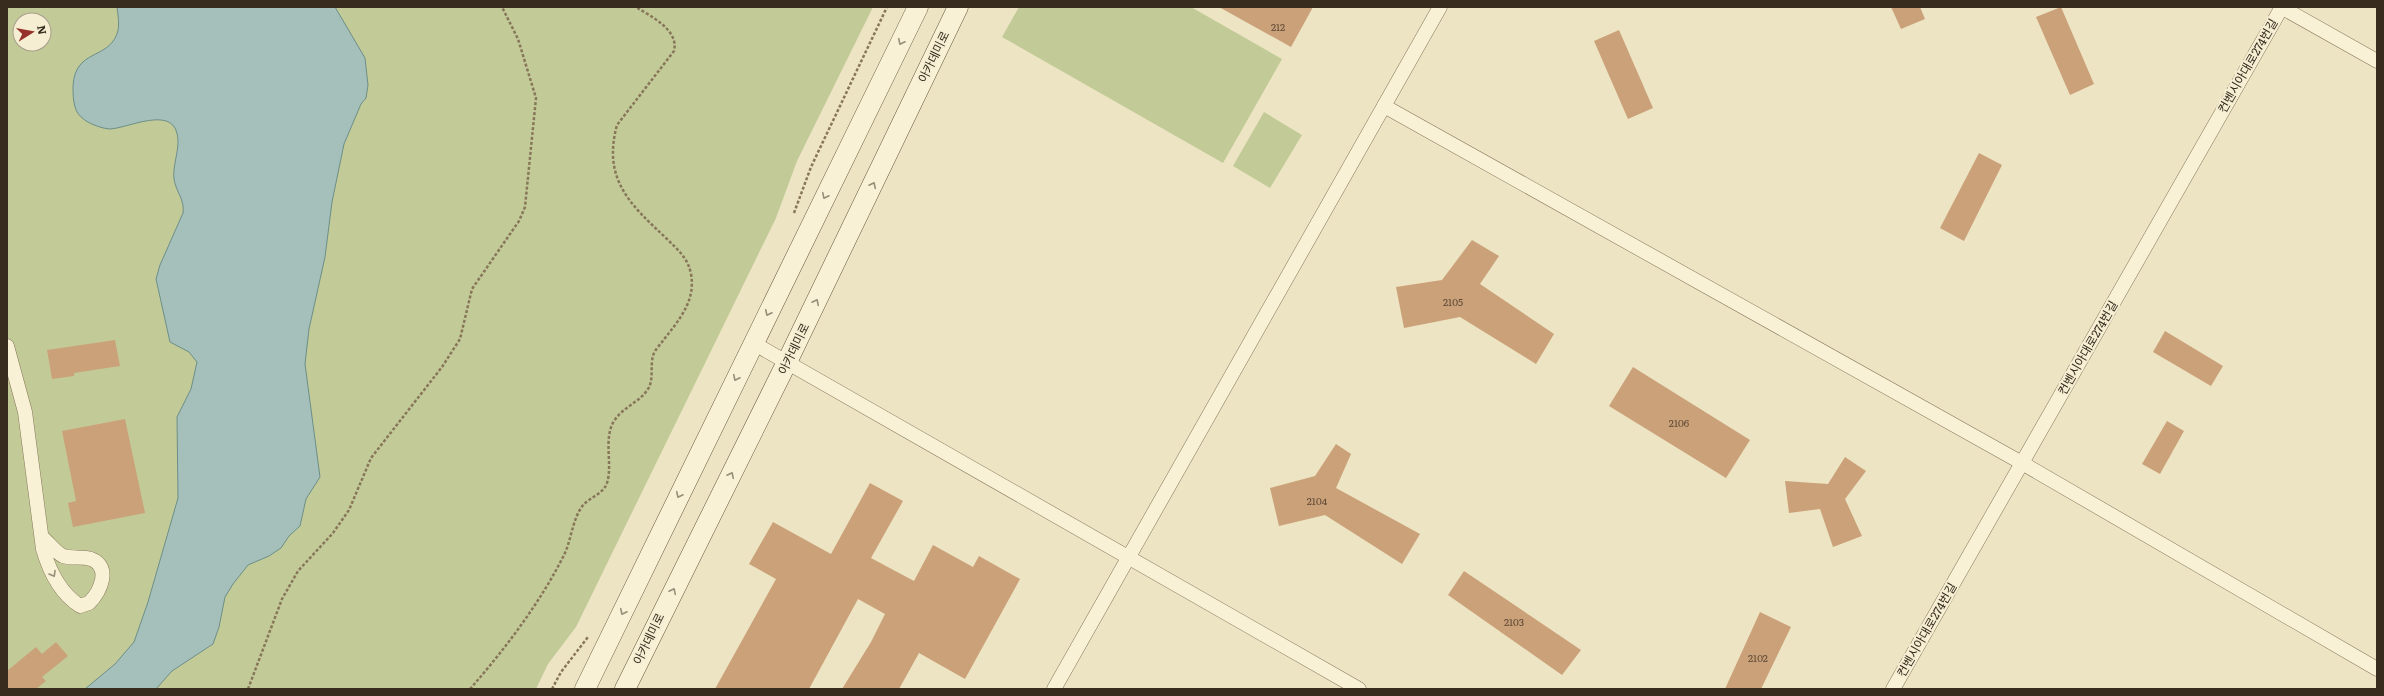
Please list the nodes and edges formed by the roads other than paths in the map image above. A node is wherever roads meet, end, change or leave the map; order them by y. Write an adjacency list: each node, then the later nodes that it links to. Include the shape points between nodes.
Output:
1 (918, 7): 7 (main road, one-way to 7)
2 (958, 7): 9 (main road, 아카데미로, one-way to 2)
3 (1440, 7): 6 (street)
4 (2282, 7): 5 (street); 10 (street, 컨벤시아대로274번길)
5 (2377, 62)
6 (1384, 106): 10 (street); 12 (street)
7 (753, 343): 9 (street); 14 (main road, one-way to 14)
8 (7, 346): 11 (street, via 25,412)
9 (787, 362): 12 (street); 15 (main road, 아카데미로, one-way to 9)
10 (2022, 463): 13 (street); 18 (street, 컨벤시아대로274번길)
11 (42, 537): 11 (street, one-way to 11, via 46,559 62,590 80,606 89,603 102,579 100,566 90,559 60,554)
12 (1130, 558): 16 (street); 17 (street)
13 (2377, 669)
14 (585, 689)
15 (624, 689)
16 (1054, 689)
17 (1359, 689)
18 (1893, 689)

